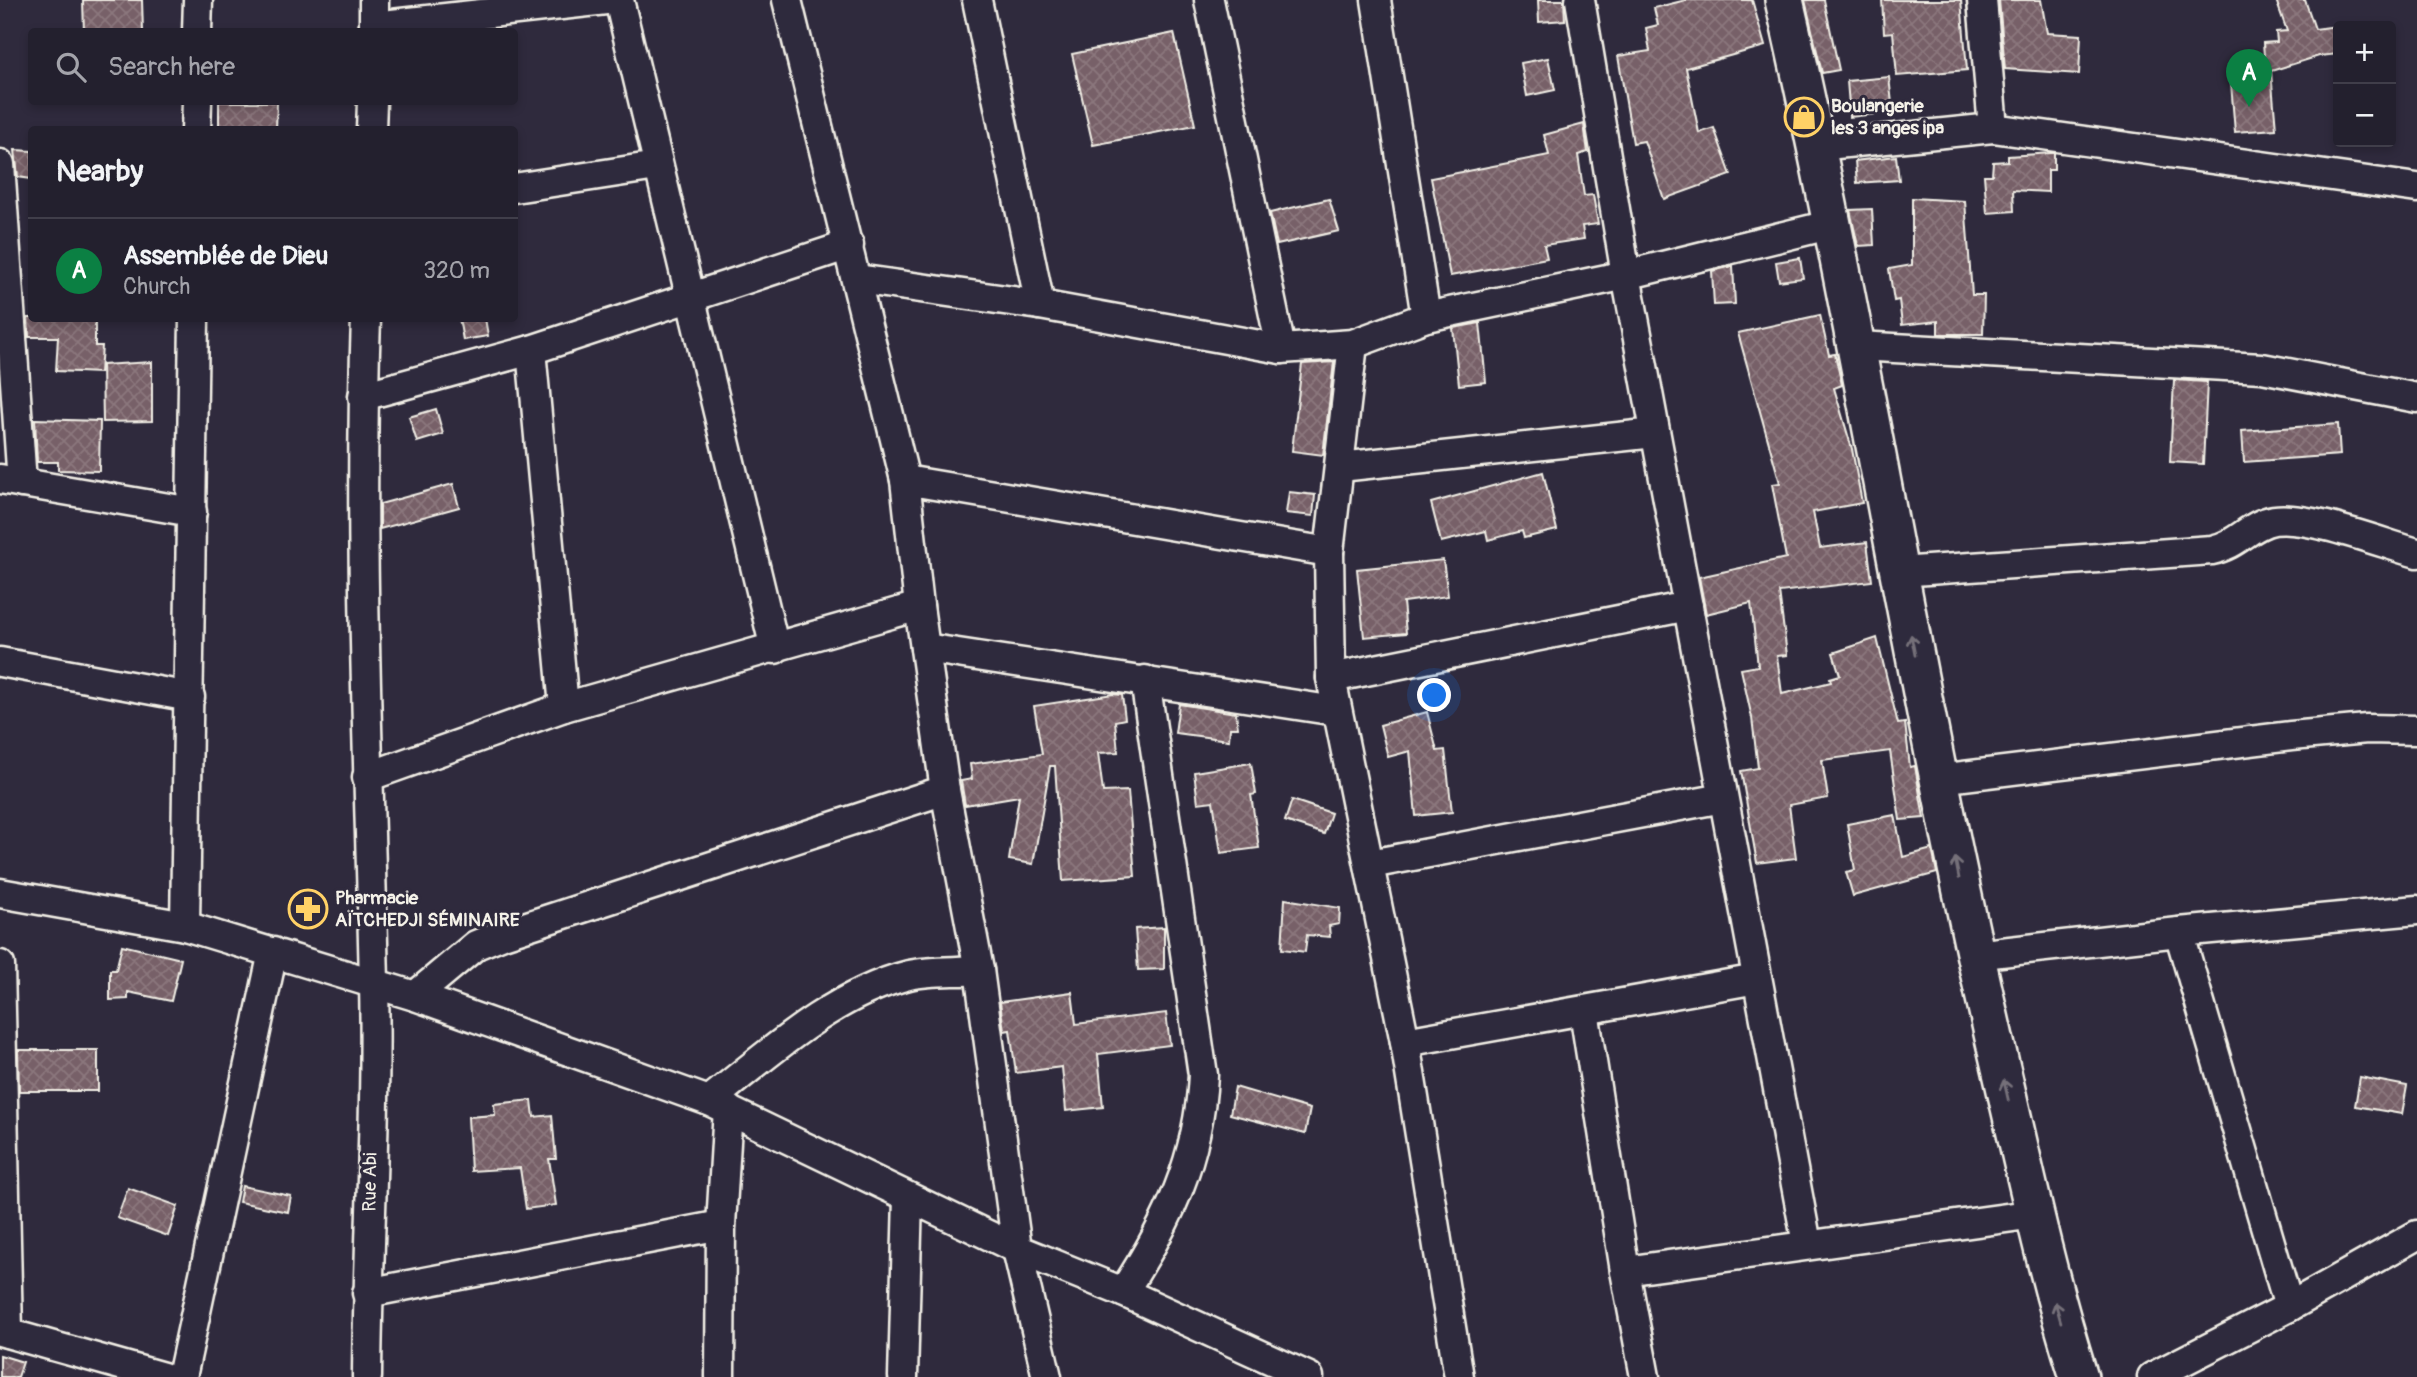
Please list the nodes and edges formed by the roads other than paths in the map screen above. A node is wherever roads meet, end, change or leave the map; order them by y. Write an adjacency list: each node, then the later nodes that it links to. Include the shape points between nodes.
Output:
1 (198, 0): 12 (street)
2 (606, 0): 11 (street)
3 (619, 0): 20 (street)
4 (787, 0): 24 (street)
5 (977, 0): 28 (street)
6 (1209, 0): 34 (street)
7 (1376, 0): 29 (street)
8 (1580, 0): 25 (street)
9 (1784, 0): 18 (main road)
10 (1982, 0): 17 (street)
11 (374, 19)
12 (197, 28)
13 (197, 105): 15 (street)
14 (372, 105): 16 (street)
15 (196, 126)
16 (371, 126)
17 (1993, 128): 18 (street); 22 (street)
18 (1817, 146): 23 (main road)
19 (0, 164): 41 (street)
20 (657, 166): 21 (street); 27 (street)
21 (518, 187)
22 (2417, 188)
23 (1833, 224): 25 (street); 33 (main road)
24 (849, 245): 26 (street); 27 (street)
25 (1626, 275): 29 (street); 38 (street)
26 (857, 279): 28 (street); 40 (street)
27 (692, 297): 35 (street); 49 (street)
28 (1040, 305): 34 (street)
29 (1426, 317): 32 (street)
30 (194, 322): 42 (street)
31 (366, 322): 36 (street, Rue Abi)
32 (1353, 344): 34 (street); 39 (street)
33 (1857, 346): 37 (street, via 2262,368); 45 (main road)
34 (1281, 349)
35 (531, 350): 36 (street); 54 (street)
36 (363, 396): 57 (street, Rue Abi)
37 (2417, 398)
38 (1655, 433): 39 (street); 47 (street)
39 (1339, 467): 43 (street)
40 (905, 480): 43 (street); 46 (street)
41 (11, 481): 42 (street)
42 (192, 512): 53 (street)
43 (1329, 551): 51 (street)
44 (2417, 553): 45 (street, via 2304,521 2274,520 2254,527 2227,547 2211,550)
45 (1899, 572): 58 (main road, one-way to 45)
46 (919, 606): 48 (street); 49 (street)
47 (1688, 606): 51 (street); 60 (street)
48 (925, 648): 52 (street); 59 (street)
49 (775, 649): 54 (street)
50 (0, 662): 53 (street)
51 (1331, 678): 55 (street)
52 (1145, 680): 55 (street); 84 (street, via 1203,1075 1196,1133 1178,1191 1158,1239)
53 (190, 697): 64 (street)
54 (564, 707): 57 (street)
55 (1336, 711): 61 (street)
56 (2417, 730): 58 (street, via 2304,735)
57 (367, 777): 71 (street, Rue Abi)
58 (1939, 779): 67 (main road, one-way to 58)
59 (945, 790): 69 (street); 72 (street, via 503,934 476,945)
60 (1723, 798): 61 (street); 70 (street)
61 (1370, 864): 74 (street)
62 (0, 893): 64 (street)
63 (2417, 910): 65 (street)
64 (185, 926): 66 (street)
65 (2179, 932): 67 (street); 86 (street)
66 (273, 952): 71 (street); 89 (street)
67 (1975, 955): 78 (main road, one-way to 67)
68 (0, 965): 75 (street)
69 (979, 970): 76 (street, via 910,975 863,992 809,1024); 82 (street)
70 (1757, 979): 73 (street); 81 (street)
71 (374, 986): 72 (street); 85 (street, Rue Abi)
72 (415, 996): 76 (street)
73 (1584, 1011): 74 (street); 83 (street)
74 (1405, 1042): 95 (street)
75 (1, 1078): 87 (street)
76 (718, 1105): 77 (street); 79 (street)
77 (908, 1198): 82 (street); 92 (street)
78 (2035, 1214): 81 (street); 97 (main road, one-way to 78)
79 (721, 1226): 85 (street); 91 (street)
80 (2417, 1235): 86 (street)
81 (1807, 1244): 83 (street)
82 (1017, 1249): 84 (street); 93 (street)
83 (1625, 1271): 96 (street)
84 (1123, 1292): 94 (street)
85 (367, 1293): 90 (street, Rue Abi)
86 (2289, 1307): 98 (street)
87 (4, 1332): 88 (street)
88 (163, 1377)
89 (182, 1377)
90 (367, 1377)
91 (720, 1377)
92 (903, 1377)
93 (1046, 1377)
94 (1309, 1377)
95 (1459, 1377)
96 (1645, 1377)
97 (2079, 1377)
98 (2152, 1377)

